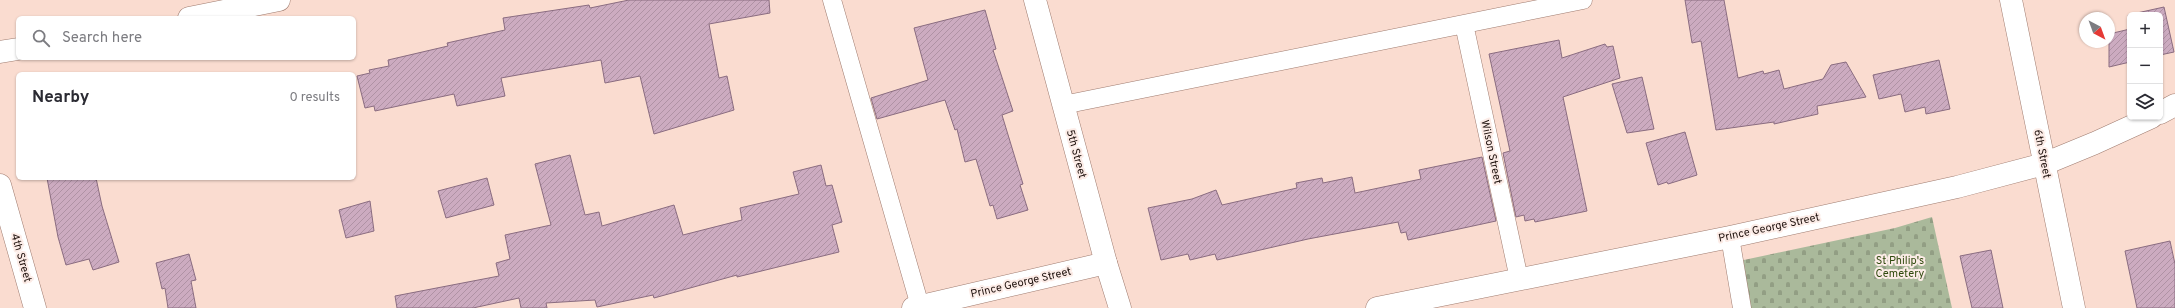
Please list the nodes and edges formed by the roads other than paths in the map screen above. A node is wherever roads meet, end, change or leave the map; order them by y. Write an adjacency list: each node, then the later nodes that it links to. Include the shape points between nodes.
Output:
1 (279, 0): 6 (street)
2 (832, 0): 20 (lane)
3 (1035, 0): 10 (street, 5th Street)
4 (1583, 0): 7 (lane)
5 (2011, 0): 14 (street, 6th Street)
6 (199, 16)
7 (1464, 24): 10 (lane); 18 (lane, Wilson Street)
8 (16, 49): 9 (street)
9 (0, 52)
10 (1063, 105): 17 (street, 5th Street)
11 (2175, 105): 12 (street)
12 (2163, 111)
13 (2145, 120): 14 (street, Prince George Street)
14 (2044, 164): 16 (street, Prince George Street, via 1949,189); 25 (street, 6th Street)
15 (0, 185): 21 (street, 4th Street)
16 (1730, 236): 18 (street, Prince George Street); 24 (lane)
17 (1106, 263): 20 (street, Prince George Street); 22 (street, 5th Street)
18 (1519, 279): 19 (street, Prince George Street)
19 (1442, 301): 23 (street, Prince George Street)
20 (917, 307)
21 (35, 308)
22 (1120, 308)
23 (1377, 308)
24 (1742, 308)
25 (2074, 308)

